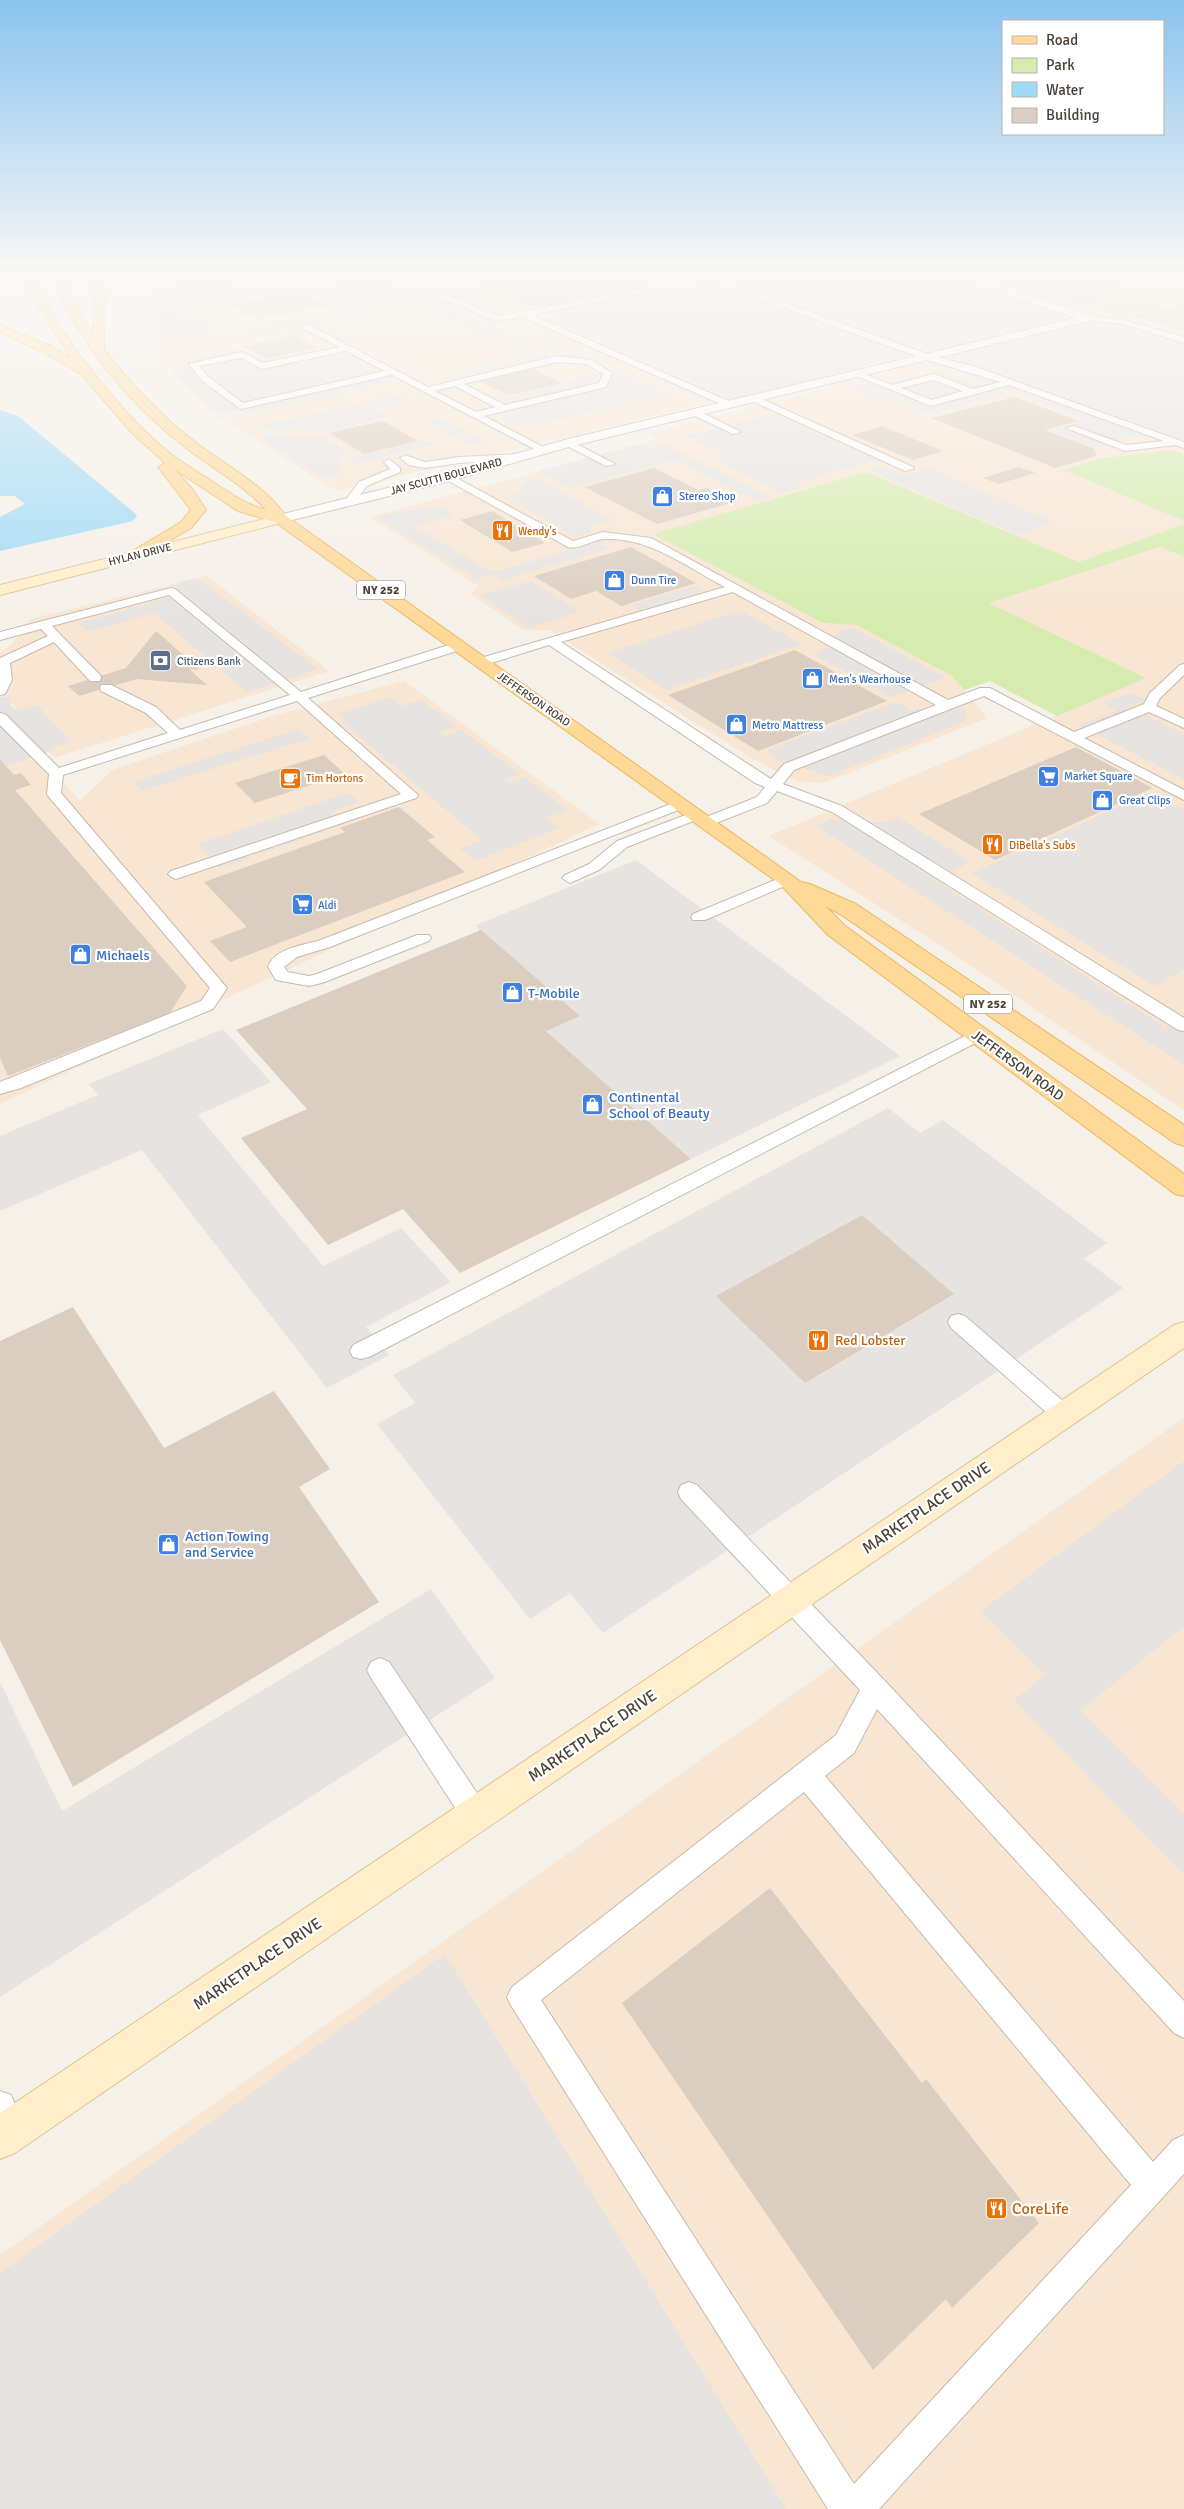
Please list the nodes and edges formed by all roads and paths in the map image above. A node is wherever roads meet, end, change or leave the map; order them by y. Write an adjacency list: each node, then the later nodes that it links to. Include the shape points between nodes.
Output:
1 (105, 393): 22 (main road, JEFFERSON ROAD / NY 252)
2 (135, 393): 31 (main road, JEFFERSON ROAD / NY 252, via 190,445 268,500)
3 (224, 393): 4 (lane, via 241,406)
4 (299, 393)
5 (432, 393): 17 (lane)
6 (475, 393): 15 (lane)
7 (563, 393): 15 (lane)
8 (703, 393): 14 (lane)
9 (779, 393): 13 (street, JAY SCUTTI BOULEVARD)
10 (905, 393): 11 (lane, via 931,403)
11 (969, 393)
12 (1039, 393): 21 (lane)
13 (755, 399): 14 (street, JAY SCUTTI BOULEVARD); 28 (lane)
14 (730, 405): 16 (street, JAY SCUTTI BOULEVARD)
15 (503, 408): 17 (lane)
16 (696, 413): 19 (lane); 20 (street, JAY SCUTTI BOULEVARD)
17 (474, 415): 23 (lane)
18 (1071, 428): 21 (lane, via 1124,448)
19 (736, 432)
20 (568, 443): 23 (street, JAY SCUTTI BOULEVARD); 27 (lane)
21 (1181, 444)
22 (157, 448): 31 (main road, JEFFERSON ROAD / NY 252, via 243,508); 32 (main road, via 166,469 199,510 186,525)
23 (542, 450): 24 (street, JAY SCUTTI BOULEVARD)
24 (518, 457): 25 (lane, via 425,465); 29 (street, JAY SCUTTI BOULEVARD)
25 (405, 458)
26 (389, 462): 30 (lane, via 396,470 362,484)
27 (610, 464)
28 (909, 469)
29 (449, 477): 30 (street, JAY SCUTTI BOULEVARD); 33 (lane, via 572,545 603,535 647,540)
30 (350, 501): 31 (street, JAY SCUTTI BOULEVARD)
31 (280, 519): 32 (street, HYLAN DRIVE); 39 (main road, JEFFERSON ROAD / NY 252)
32 (136, 556): 34 (street, HYLAN DRIVE)
33 (735, 588): 38 (lane); 46 (lane)
34 (0, 590)
35 (43, 624): 36 (lane); 37 (lane); 45 (lane, via 171,591)
36 (0, 636)
37 (55, 637): 42 (lane); 44 (lane, via 3,661 6,680)
38 (551, 641): 40 (lane); 53 (lane, via 760,780)
39 (459, 646): 40 (main road, JEFFERSON ROAD / NY 252); 45 (lane)
40 (481, 662): 55 (main road, JEFFERSON ROAD / NY 252)
41 (1184, 668): 47 (lane, via 1155,696)
42 (95, 678)
43 (106, 688): 50 (lane, via 151,710)
44 (0, 691)
45 (300, 697): 50 (lane); 56 (lane, via 411,795)
46 (947, 705): 51 (lane, via 984,691); 53 (lane, via 789,767)
47 (1149, 707): 49 (lane); 51 (lane)
48 (0, 716): 52 (lane)
49 (1184, 724)
50 (178, 735): 52 (lane)
51 (1074, 737): 54 (lane)
52 (56, 773): 63 (lane, via 54,794 219,988 207,1004)
53 (775, 786): 55 (lane, via 762,800); 61 (lane, via 837,809)
54 (1184, 796)
55 (694, 814): 57 (lane, via 622,844 594,867); 58 (main road, JEFFERSON ROAD / NY 252); 60 (lane, via 291,954 276,967 282,976 309,981)
56 (176, 874)
57 (570, 878)
58 (787, 880): 59 (lane); 62 (main road, JEFFERSON ROAD / NY 252, via 836,930); 64 (main road, JEFFERSON ROAD / NY 252, via 848,909)
59 (699, 917)
60 (423, 938)
61 (1184, 1026)
62 (977, 1035): 65 (main road, JEFFERSON ROAD / NY 252); 68 (lane)
63 (0, 1088)
64 (1184, 1137)
65 (1184, 1187)
66 (958, 1322): 69 (lane)
67 (1184, 1333): 69 (street, MARKETPLACE DRIVE)
68 (361, 1351)
69 (1063, 1414): 71 (street, MARKETPLACE DRIVE)
70 (689, 1492): 71 (lane)
71 (791, 1599): 73 (lane); 75 (street, MARKETPLACE DRIVE)
72 (380, 1670): 75 (lane)
73 (875, 1688): 74 (lane, via 845,1744); 76 (lane)
74 (806, 1774): 79 (lane); 80 (lane, via 522,1997)
75 (475, 1814): 77 (street, MARKETPLACE DRIVE)
76 (1184, 2023)
77 (3, 2125)
78 (1184, 2151): 79 (lane)
79 (1152, 2185): 81 (lane)
80 (849, 2509)
81 (854, 2509)

